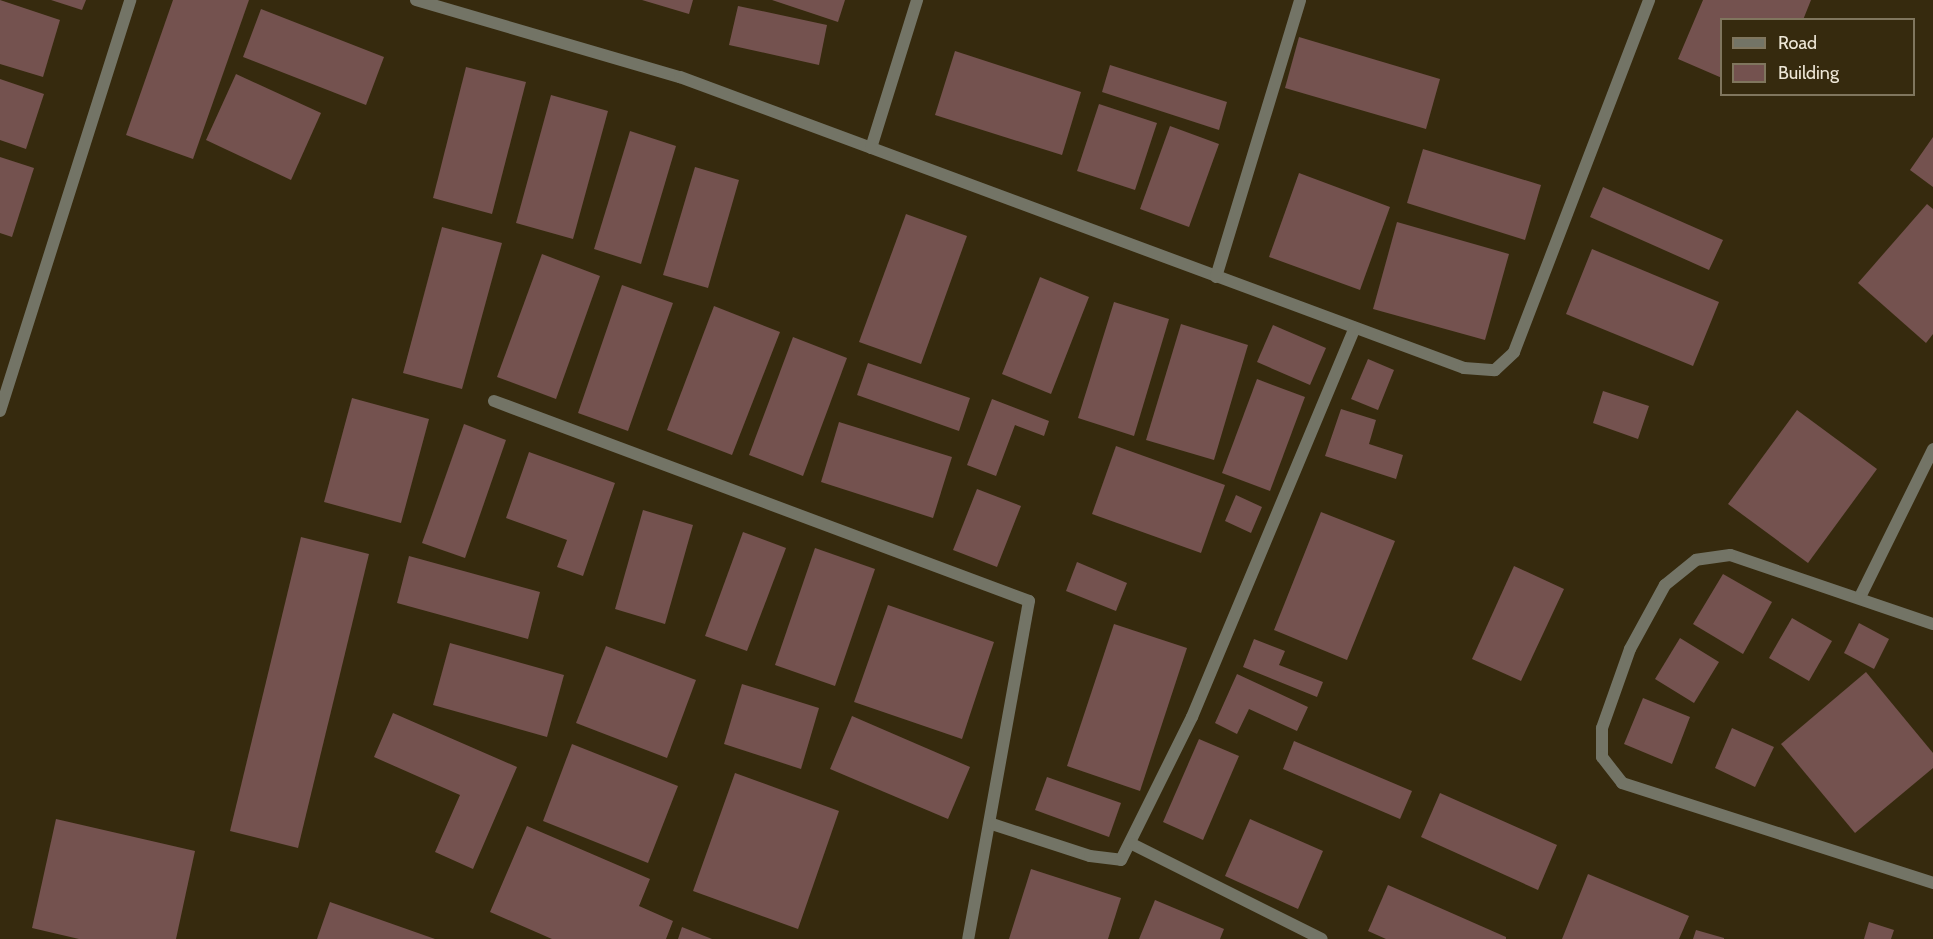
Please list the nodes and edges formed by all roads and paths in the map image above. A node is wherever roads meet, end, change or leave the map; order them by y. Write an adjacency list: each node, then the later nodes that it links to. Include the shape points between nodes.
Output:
1 (130, 0): 10 (street)
2 (416, 0): 6 (street, via 680,77)
3 (917, 0): 6 (street)
4 (1300, 0): 7 (street)
5 (1649, 0): 8 (street, via 1514,352 1495,370 1464,368)
6 (871, 148): 7 (street)
7 (1216, 277): 8 (street)
8 (1355, 328): 15 (street, via 1192,717)
9 (494, 401): 14 (street, via 1029,601)
10 (0, 411)
11 (1933, 449): 12 (street)
12 (1860, 597): 13 (street); 16 (street, via 1730,555 1696,560 1665,585 1630,649 1602,728 1602,757 1622,783)
13 (1933, 624)
14 (992, 824): 15 (street, via 1090,856 1121,860); 17 (street)
15 (1132, 844): 18 (street)
16 (1933, 883)
17 (968, 939)
18 (1322, 939)

